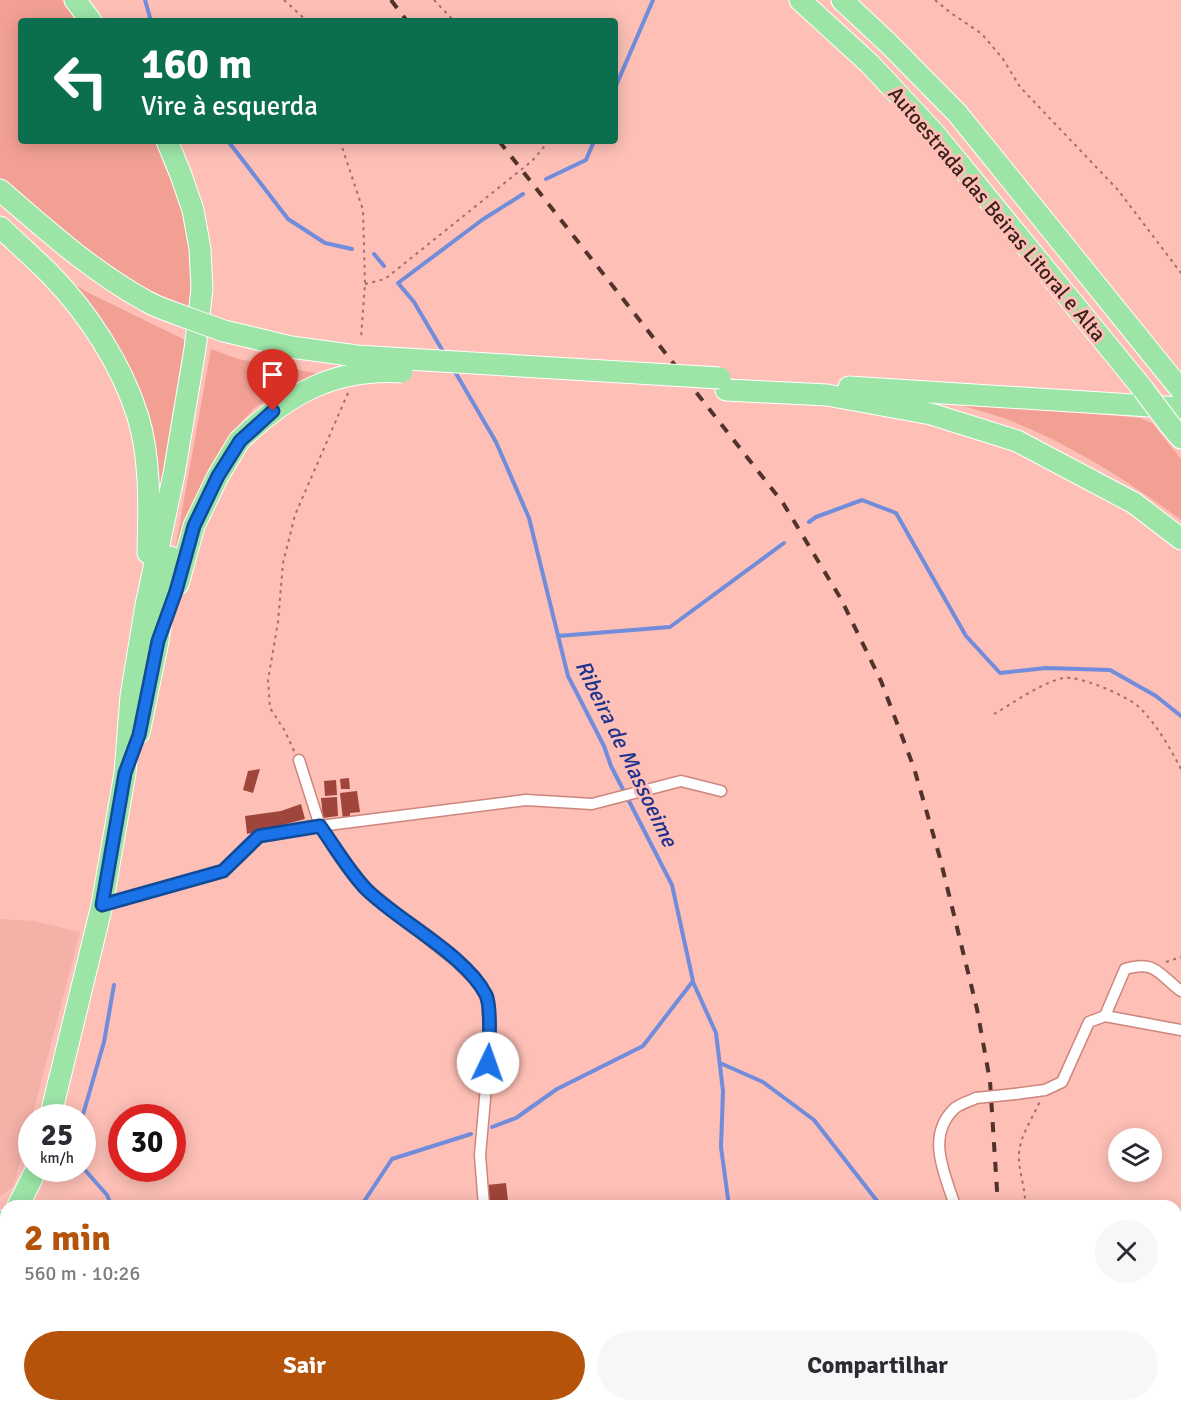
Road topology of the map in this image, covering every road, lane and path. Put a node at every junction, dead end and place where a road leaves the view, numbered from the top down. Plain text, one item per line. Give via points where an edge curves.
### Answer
1 (75, 0) edge
2 (93, 0) edge
3 (284, 0) edge
4 (434, 0) edge
5 (800, 0) edge
6 (842, 0) edge
7 (935, 0) edge
8 (89, 18) edge
9 (105, 18) edge
10 (304, 18) edge
11 (451, 18) edge
12 (167, 144) edge
13 (179, 144) edge
14 (341, 144) edge
15 (546, 144) edge
16 (0, 190) edge
17 (0, 227) edge
18 (1181, 273) edge
19 (365, 284) junction
20 (361, 342) dead end
21 (723, 384) junction
22 (351, 385) dead end
23 (1181, 390) edge
24 (1177, 424) edge
25 (1181, 539) edge
26 (146, 605) junction
27 (158, 641) junction
28 (994, 714) dead end
29 (299, 760) joint
30 (1181, 769) edge
31 (125, 773) junction
32 (721, 791) dead end
33 (320, 826) junction
34 (102, 905) junction
35 (1181, 957) edge
36 (1152, 966) junction
37 (1181, 991) edge
38 (1105, 1016) junction
39 (1181, 1030) edge
40 (1045, 1090) junction
41 (53, 1104) edge
42 (31, 1182) edge
43 (37, 1182) edge
44 (21, 1200) edge
45 (38, 1200) edge
46 (484, 1200) edge
47 (953, 1200) edge
48 (1025, 1200) edge

1 - 8 highway
2 - 9 highway
3 - 10 path
4 - 11 path
5 - 24 highway, Autoestrada das Beiras Litoral e Alta, bridge via 870,64 935,134 1143,389
6 - 23 highway, Autoestrada das Beiras Litoral e Alta via 957,113
7 - 18 path via 982,34 1020,87 1111,182
12 - 26 highway via 193,210 202,289 174,474
13 - 27 highway via 200,191 212,249 212,305
14 - 19 path via 363,210
15 - 19 path via 532,161 385,279
16 - 21 highway, bridge via 106,276 148,302 224,331 291,347 357,356
17 - 26 highway via 51,275 87,318 117,366 138,417 146,459 149,516
19 - 20 path
21 - 24 highway
21 - 25 highway via 827,395 930,414 1017,441 1134,503
21 - 27 highway, bridge via 365,372 313,387 262,419 240,441 218,476 194,526
22 - 29 path via 295,515 283,563 268,680 270,708
26 - 31 highway via 130,696
27 - 31 highway via 139,735
28 - 30 path via 1066,677 1092,681 1138,706 1170,747
29 - 33 street
31 - 34 highway
32 - 33 street via 681,781 592,804 526,800
33 - 34 street via 259,836 223,871
33 - 46 street via 367,890 458,962 487,997 490,1042 480,1155
34 - 41 highway
35 - 36 path
36 - 37 street
36 - 38 street via 1125,969
38 - 39 street
38 - 40 street via 1089,1022 1062,1082
40 - 47 street, bridge via 976,1098 956,1107 942,1126 938,1146
40 - 48 path via 1024,1133 1019,1154
42 - 44 highway
43 - 45 highway

